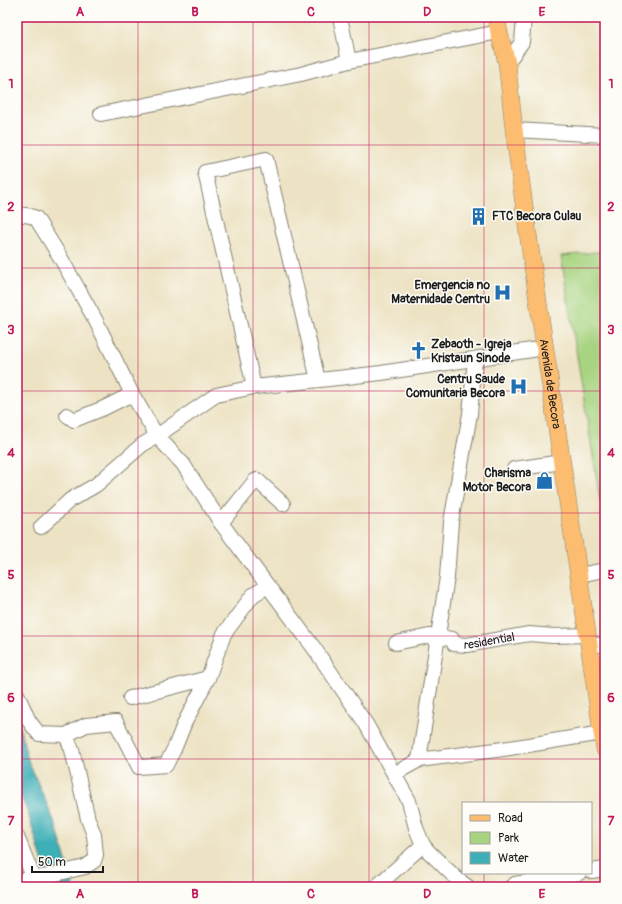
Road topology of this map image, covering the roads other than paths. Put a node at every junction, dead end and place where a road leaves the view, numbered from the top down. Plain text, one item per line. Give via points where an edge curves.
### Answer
1 (340, 17) edge
2 (524, 17) edge
3 (498, 24) edge
4 (349, 61) junction
5 (507, 63) junction
6 (101, 114) dead end
7 (514, 130) junction
8 (605, 136) edge
9 (17, 215) edge
10 (545, 348) junction
11 (475, 359) junction
12 (318, 380) junction
13 (254, 387) junction
14 (132, 394) junction
15 (67, 415) dead end
16 (157, 436) junction
17 (562, 462) junction
18 (514, 469) dead end
19 (283, 504) dead end
20 (221, 524) junction
21 (41, 527) dead end
22 (605, 570) edge
23 (579, 575) junction
24 (268, 586) junction
25 (437, 637) junction
26 (594, 642) edge
27 (396, 643) dead end
28 (208, 678) junction
29 (17, 694) edge
30 (130, 698) dead end
31 (602, 724) edge
32 (66, 735) junction
33 (605, 750) edge
34 (419, 760) junction
35 (394, 774) junction
36 (17, 838) edge
37 (423, 845) junction
38 (605, 869) edge
39 (592, 871) edge
40 (573, 874) edge
41 (17, 881) edge
42 (37, 881) edge
43 (376, 887) edge
44 (468, 887) edge
45 (511, 887) edge

1 - 4 street
2 - 5 street via 522,42
3 - 4 street
3 - 5 main road, Avenida de Becora
4 - 6 street via 301,74
5 - 7 main road, Avenida de Becora
7 - 8 street
7 - 10 main road, Avenida de Becora
9 - 14 street via 31,215 36,218 92,315
10 - 11 street
10 - 17 main road, Avenida de Becora
11 - 12 street
11 - 25 street via 470,414 451,522 447,577
12 - 13 street
12 - 13 street via 266,159 205,172
13 - 16 street via 216,396
14 - 15 street via 74,420
14 - 16 street
16 - 20 street via 183,464
16 - 21 street via 142,445 96,485 70,500
17 - 18 street
17 - 23 main road, Avenida de Becora
19 - 20 street via 257,480
20 - 24 street
22 - 23 street
23 - 26 main road, Avenida de Becora
24 - 28 street via 253,595 224,634
24 - 35 street via 366,724
25 - 26 street, residential via 452,638 454,644 467,645 529,634
25 - 27 street, residential via 429,636
25 - 34 street
26 - 31 main road, Avenida de Becora
28 - 30 street
28 - 32 street via 166,765 139,767 116,722 86,725
29 - 32 street via 29,721 39,734
31 - 33 main road, Avenida de Becora
31 - 34 street via 503,749
32 - 42 street via 94,834 96,855 94,862 85,867
34 - 35 street
35 - 37 street via 409,801
36 - 42 street
37 - 43 street
37 - 44 street
38 - 39 street
40 - 45 street via 515,884
41 - 42 street

